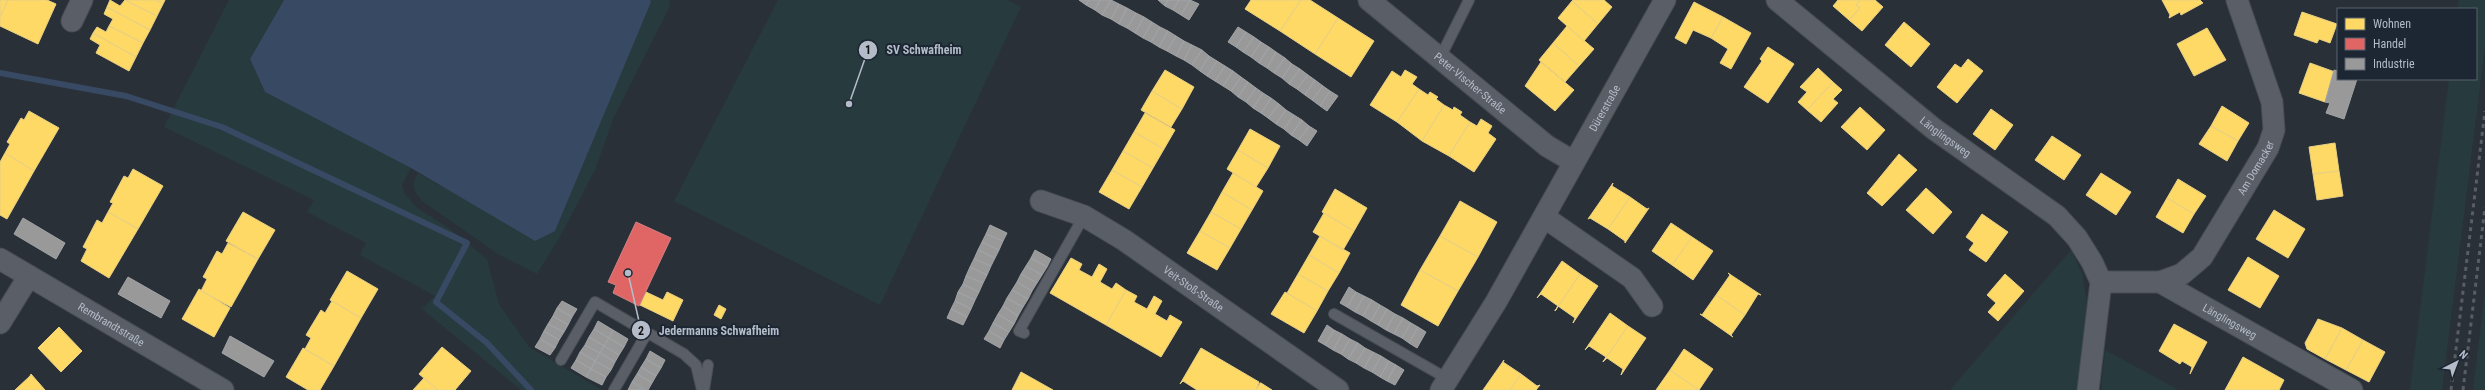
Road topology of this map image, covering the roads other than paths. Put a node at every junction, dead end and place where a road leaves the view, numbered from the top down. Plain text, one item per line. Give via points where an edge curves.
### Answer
1 (82, 0) edge
2 (1369, 0) edge
3 (1469, 0) edge
4 (1665, 0) edge
5 (1777, 0) edge
6 (2237, 0) edge
7 (72, 21) dead end
8 (1440, 58) junction
9 (1574, 162) junction
10 (1041, 201) dead end
11 (1084, 216) junction
12 (1544, 217) junction
13 (0, 259) edge
14 (29, 276) junction
15 (2101, 282) junction
16 (2160, 282) junction
17 (1652, 306) dead end
18 (1334, 314) dead end
19 (0, 322) edge
20 (647, 333) junction
21 (1024, 333) dead end
22 (561, 360) dead end
23 (708, 365) dead end
24 (1444, 385) edge
25 (223, 390) edge
26 (614, 390) edge
27 (703, 390) edge
28 (1338, 390) edge
29 (2088, 390) edge
30 (2352, 390) edge

1 - 7 street
2 - 8 street, Peter-Vischer-Straße
3 - 8 lane
4 - 9 street, Dürerstraße
5 - 15 street, Länglingsweg via 1934,129 2057,216 2077,238
6 - 16 street, Am Domacker via 2272,102 2274,130 2268,148 2202,257 2182,274
8 - 9 street, Peter-Vischer-Straße via 1547,146
9 - 12 street, Dürerstraße
10 - 11 street, Veit-Stoß-Straße
11 - 21 lane via 1019,330
11 - 28 street, Veit-Stoß-Straße via 1124,240
12 - 17 street via 1632,278
12 - 24 street, Dürerstraße via 1496,302
13 - 14 street, Rembrandtstraße
14 - 19 street
14 - 25 street, Rembrandtstraße
15 - 16 street, Länglingsweg
15 - 29 street
16 - 30 street, Länglingsweg
18 - 24 lane
20 - 22 lane via 595,302
20 - 26 lane
20 - 27 lane via 684,354 696,366
23 - 27 lane

